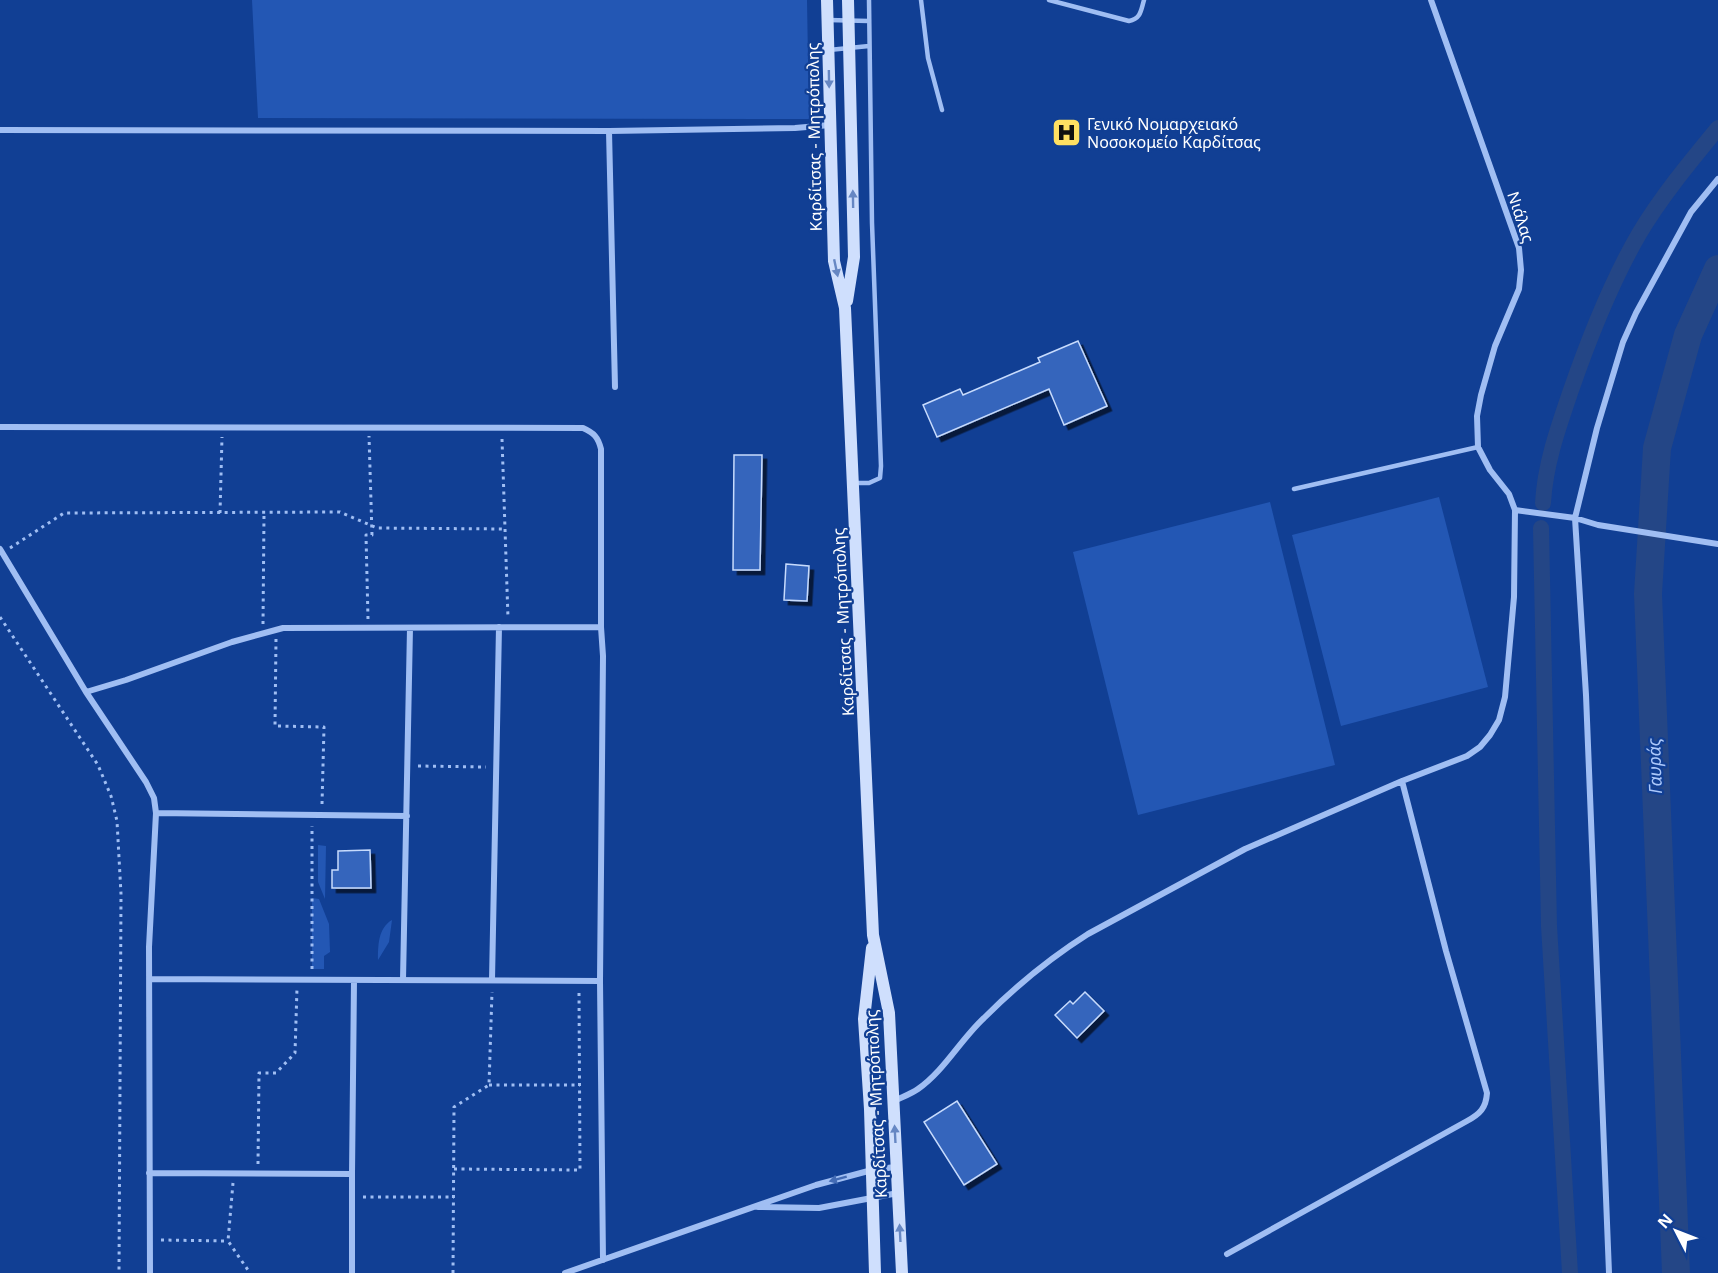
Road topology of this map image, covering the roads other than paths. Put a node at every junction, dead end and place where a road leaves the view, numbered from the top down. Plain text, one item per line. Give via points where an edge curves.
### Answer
1 (827, 0) edge
2 (848, 0) edge
3 (869, 0) edge
4 (921, 0) edge
5 (1049, 0) edge
6 (1143, 0) edge
7 (1431, 0) edge
8 (828, 20) junction
9 (848, 21) junction
10 (869, 21) junction
11 (869, 46) junction
12 (849, 48) junction
13 (828, 50) junction
14 (942, 110) dead end
15 (830, 125) junction
16 (0, 130) edge
17 (609, 131) junction
18 (1718, 179) edge
19 (845, 308) junction
20 (615, 387) dead end
21 (0, 427) edge
22 (1478, 447) junction
23 (854, 483) junction
24 (1294, 489) dead end
25 (1515, 510) junction
26 (1575, 518) junction
27 (1718, 544) edge
28 (1, 551) edge
29 (499, 627) junction
30 (602, 627) junction
31 (410, 628) junction
32 (86, 692) junction
33 (1402, 781) junction
34 (156, 813) junction
35 (407, 816) junction
36 (873, 935) junction
37 (150, 979) junction
38 (404, 980) junction
39 (492, 980) junction
40 (354, 981) junction
41 (600, 981) junction
42 (893, 1102) junction
43 (896, 1167) junction
44 (872, 1170) junction
45 (149, 1173) junction
46 (352, 1174) junction
47 (898, 1193) junction
48 (872, 1198) junction
49 (754, 1207) junction
50 (1227, 1254) dead end
51 (603, 1260) junction
52 (150, 1273) edge
53 (352, 1273) edge
54 (565, 1273) edge
55 (875, 1273) edge
56 (902, 1273) edge
57 (1609, 1273) edge

1 - 8 main road, Καρδίτσας - Μητρόπολης
2 - 9 main road, Καρδίτσας - Μητρόπολης
3 - 10 lane
4 - 14 lane via 928,58
5 - 6 lane via 1129,21 1140,15
7 - 22 street, Νιάλας via 1519,248 1519,289 1495,346 1481,395
8 - 9 lane
8 - 13 main road, Καρδίτσας - Μητρόπολης
9 - 10 lane
9 - 12 main road, Καρδίτσας - Μητρόπολης
10 - 11 lane
11 - 12 lane
11 - 23 lane via 881,466 876,482
12 - 13 lane
19 -> 12 main road, Καρδίτσας - Μητρόπολης via 854,257
13 -> 15 main road, Καρδίτσας - Μητρόπολης
15 - 17 street
15 -> 19 main road, Καρδίτσας - Μητρόπολης via 834,261
16 - 17 street
17 - 20 street
18 - 26 street via 1691,212 1623,342
19 - 23 main road, Καρδίτσας - Μητρόπολης
21 - 30 street via 583,428 593,432 602,449
22 - 24 lane
22 - 25 street
23 - 36 main road, Καρδίτσας - Μητρόπολης
25 - 26 street
25 - 33 street via 1514,597 1505,697 1498,720 1491,735 1467,756
26 - 27 street
26 - 57 street
28 - 32 street
29 - 30 street
29 - 31 street
29 - 39 street
30 - 41 street
31 - 32 street via 276,629
31 - 35 street
32 - 34 street via 146,782
33 - 42 street via 1219,861 1074,943 983,1018 931,1078
33 - 50 street via 1487,1104 1478,1115
34 - 35 street
34 - 37 street
35 - 38 street
36 - 42 main road, Καρδίτσας - Μητρόπολης via 889,1012
36 - 44 main road, Καρδίτσας - Μητρόπολης via 864,1019
37 - 40 street
37 - 45 street
38 - 39 street
38 - 40 street
39 - 41 street
40 - 46 street
41 - 51 street
43 -> 42 main road, Καρδίτσας - Μητρόπολης
43 - 44 street
43 - 47 main road, Καρδίτσας - Μητρόπολης
44 - 48 main road, Καρδίτσας - Μητρόπολης
44 -> 49 street
45 - 46 street
45 - 52 street
46 - 53 street
47 - 48 street
56 -> 47 main road, Καρδίτσας - Μητρόπολης
48 - 49 street via 819,1208
48 - 55 main road, Καρδίτσας - Μητρόπολης
49 - 51 street
51 - 54 street

